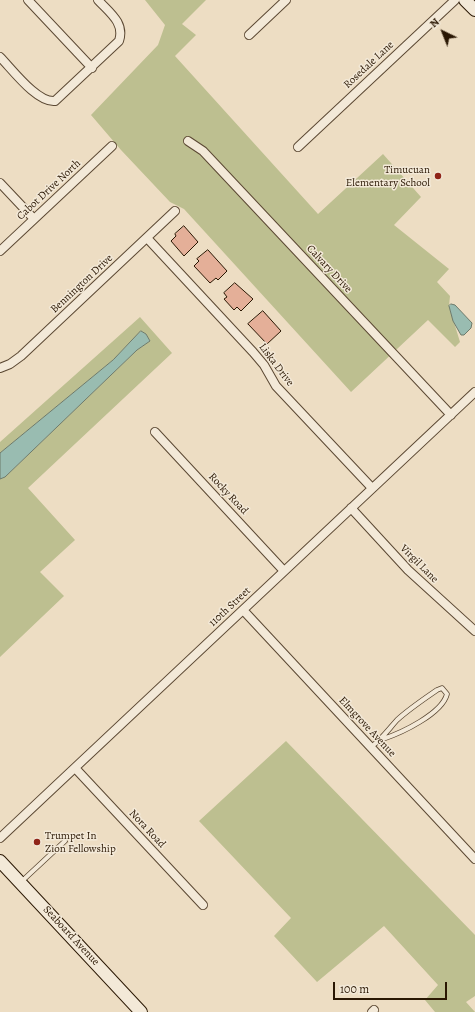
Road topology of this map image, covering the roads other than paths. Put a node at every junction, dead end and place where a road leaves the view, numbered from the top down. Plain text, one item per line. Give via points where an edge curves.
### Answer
1 (28, 0) edge
2 (98, 0) edge
3 (286, 0) edge
4 (455, 0) edge
5 (465, 0) edge
6 (475, 10) edge
7 (249, 35) dead end
8 (0, 57) edge
9 (92, 68) junction
10 (188, 141) dead end
11 (112, 146) dead end
12 (298, 147) dead end
13 (0, 183) edge
14 (175, 211) dead end
15 (34, 219) junction
16 (147, 238) junction
17 (0, 251) edge
18 (0, 368) edge
19 (475, 392) edge
20 (451, 415) junction
21 (155, 432) dead end
22 (372, 488) junction
23 (351, 508) junction
24 (284, 571) junction
25 (243, 610) junction
26 (475, 631) edge
27 (383, 739) junction
28 (371, 747) junction
29 (75, 768) junction
30 (0, 838) edge
31 (65, 842) dead end
32 (475, 859) edge
33 (0, 861) edge
34 (20, 883) junction
35 (203, 905) dead end
36 (141, 1012) edge

1 - 9 street
2 - 9 street via 117,20 122,33 119,41
3 - 7 street
4 - 12 street, Rosedale Lane
5 - 6 street
8 - 9 street via 39,97 49,102 61,98
10 - 20 street, Calvary Drive via 203,150
11 - 15 street, Cabot Drive North
13 - 15 street
14 - 16 street, Bennington Drive
15 - 17 street, Cabot Drive North
16 - 18 street, Bennington Drive via 21,356
16 - 22 street, Liska Drive via 253,352 276,386
19 - 20 street, 110th Street
20 - 22 street, 110th Street
21 - 24 street, Rocky Road
22 - 23 street, 110th Street
23 - 24 street, 110th Street
23 - 26 street, Virgil Lane via 408,570
24 - 25 street, 110th Street
25 - 28 street, Elmgrove Avenue
25 - 29 street, 110th Street
27 - 27 lane via 397,721 412,708 437,690 445,690 446,700 426,717 398,734
27 - 28 lane
28 - 32 street, Elmgrove Avenue
29 - 30 street, 110th Street
29 - 35 street, Nora Road
31 - 34 lane
33 - 34 street, Seaboard Avenue
34 - 36 street, Seaboard Avenue

